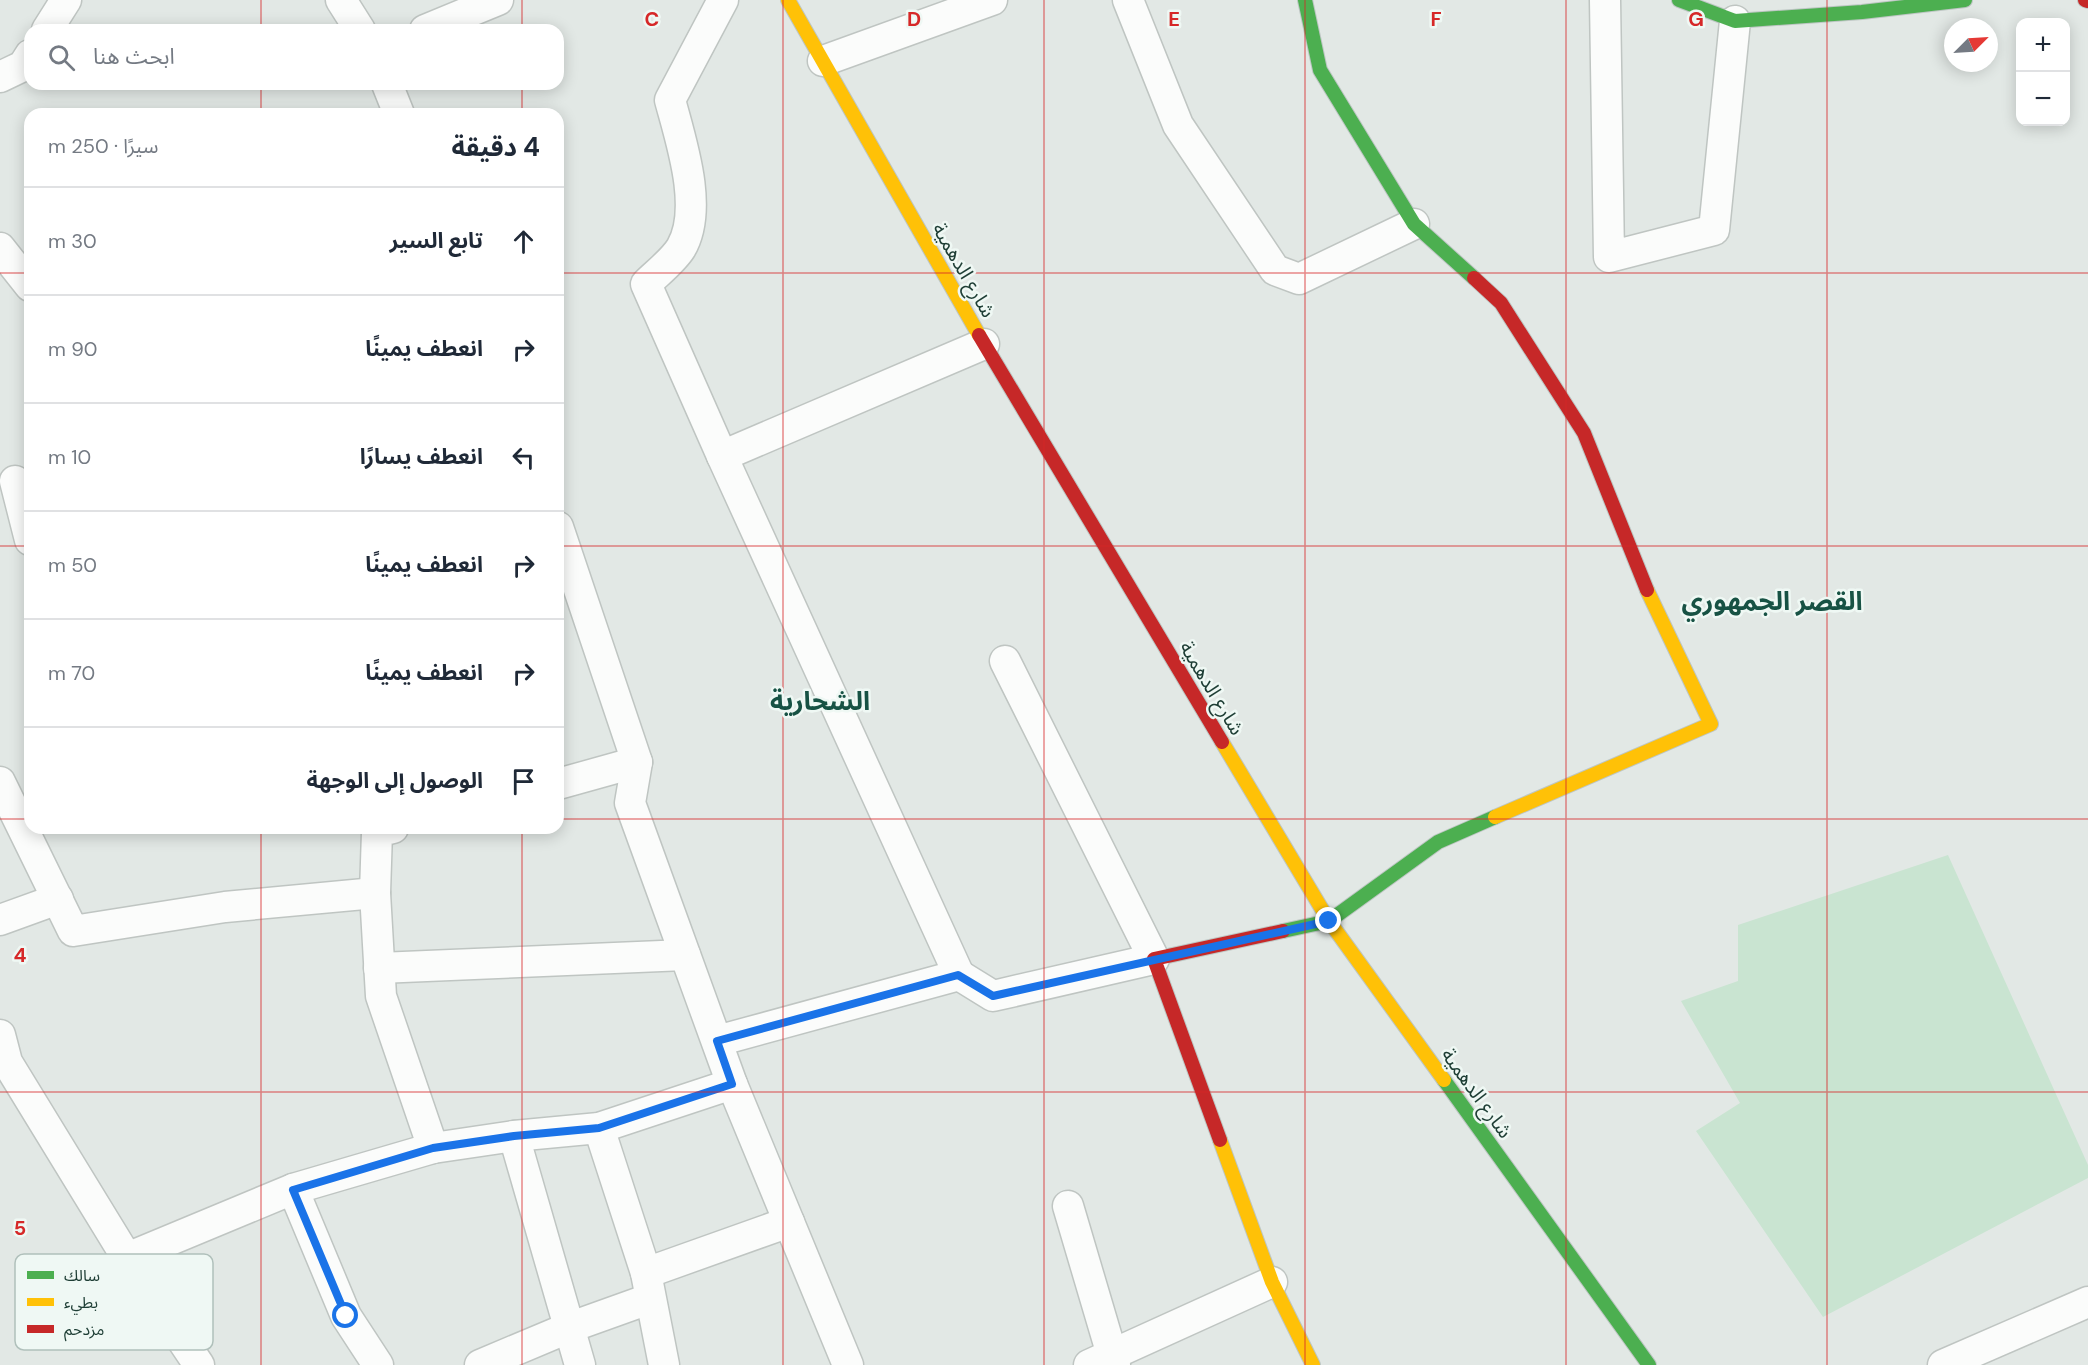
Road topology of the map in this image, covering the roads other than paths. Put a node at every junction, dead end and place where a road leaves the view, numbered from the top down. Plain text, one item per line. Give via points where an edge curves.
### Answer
1 (66, 0) edge
2 (341, 0) edge
3 (498, 0) edge
4 (723, 0) edge
5 (788, 0) edge
6 (992, 0) edge
7 (1128, 0) edge
8 (1305, 0) edge
9 (1605, 0) edge
10 (1679, 0) edge
11 (1965, 0) edge
12 (1735, 21) junction
13 (51, 24) edge
14 (356, 24) edge
15 (440, 24) edge
16 (823, 61) junction
17 (24, 64) edge
18 (0, 77) edge
19 (389, 90) edge
20 (397, 108) edge
21 (1414, 224) junction
22 (0, 248) edge
23 (24, 278) edge
24 (984, 345) junction
25 (722, 456) junction
26 (15, 480) edge
27 (24, 516) edge
28 (564, 545) edge
29 (1005, 661) dead end
30 (637, 762) junction
31 (0, 782) edge
32 (564, 782) edge
33 (24, 830) edge
34 (26, 834) edge
35 (381, 834) edge
36 (375, 893) junction
37 (58, 899) junction
38 (0, 920) edge
39 (1329, 921) junction
40 (685, 955) junction
41 (1154, 958) junction
42 (379, 968) junction
43 (958, 975) junction
44 (0, 1035) edge
45 (717, 1041) junction
46 (732, 1084) junction
47 (599, 1128) junction
48 (514, 1136) junction
49 (433, 1148) junction
50 (293, 1190) junction
51 (1068, 1206) dead end
52 (789, 1222) junction
53 (125, 1254) edge
54 (137, 1254) edge
55 (1272, 1282) junction
56 (648, 1286) junction
57 (2088, 1302) edge
58 (568, 1328) junction
59 (190, 1350) edge
60 (1105, 1362) edge
61 (200, 1365) edge
62 (378, 1365) edge
63 (480, 1365) edge
64 (580, 1365) edge
65 (664, 1365) edge
66 (848, 1365) edge
67 (1313, 1365) edge
68 (1649, 1365) edge
69 (1943, 1365) edge

1 - 13 street
2 - 14 street
3 - 15 street
4 - 25 street via 670,100 684,152 693,216 681,248 646,284
5 - 16 street, شارع الدهمية
6 - 16 street
7 - 21 street via 1178,125 1275,270 1299,279
8 - 21 street via 1320,70
9 - 12 street via 1609,257 1714,230
10 - 12 street
11 - 12 street
16 - 24 street, شارع الدهمية
17 - 18 street
19 - 20 street
21 - 39 street via 1502,303 1584,434 1654,607 1711,724 1438,842
22 - 23 street
24 - 25 street
24 - 39 street, شارع الدهمية
25 - 43 street
26 - 27 street
28 - 30 street
29 - 41 street
30 - 32 street
30 - 40 street via 630,803
31 - 33 street
34 - 37 street
35 - 36 street
36 - 37 street via 225,907 74,931
36 - 42 street
37 - 38 street
39 - 41 street
39 - 68 street, شارع الدهمية
40 - 42 street
40 - 45 street
41 - 43 street via 993,996
41 - 55 street
42 - 49 street via 381,996
43 - 45 street
44 - 53 street via 7,1062
45 - 46 street
46 - 47 street
46 - 52 street
47 - 48 street
47 - 56 street
48 - 49 street
48 - 58 street
49 - 50 street
50 - 54 street
50 - 62 street via 346,1316
51 - 60 street
52 - 56 street
52 - 66 street
55 - 60 street
55 - 67 street
56 - 58 street
56 - 65 street
57 - 69 street
58 - 63 street
58 - 64 street
59 - 61 street

